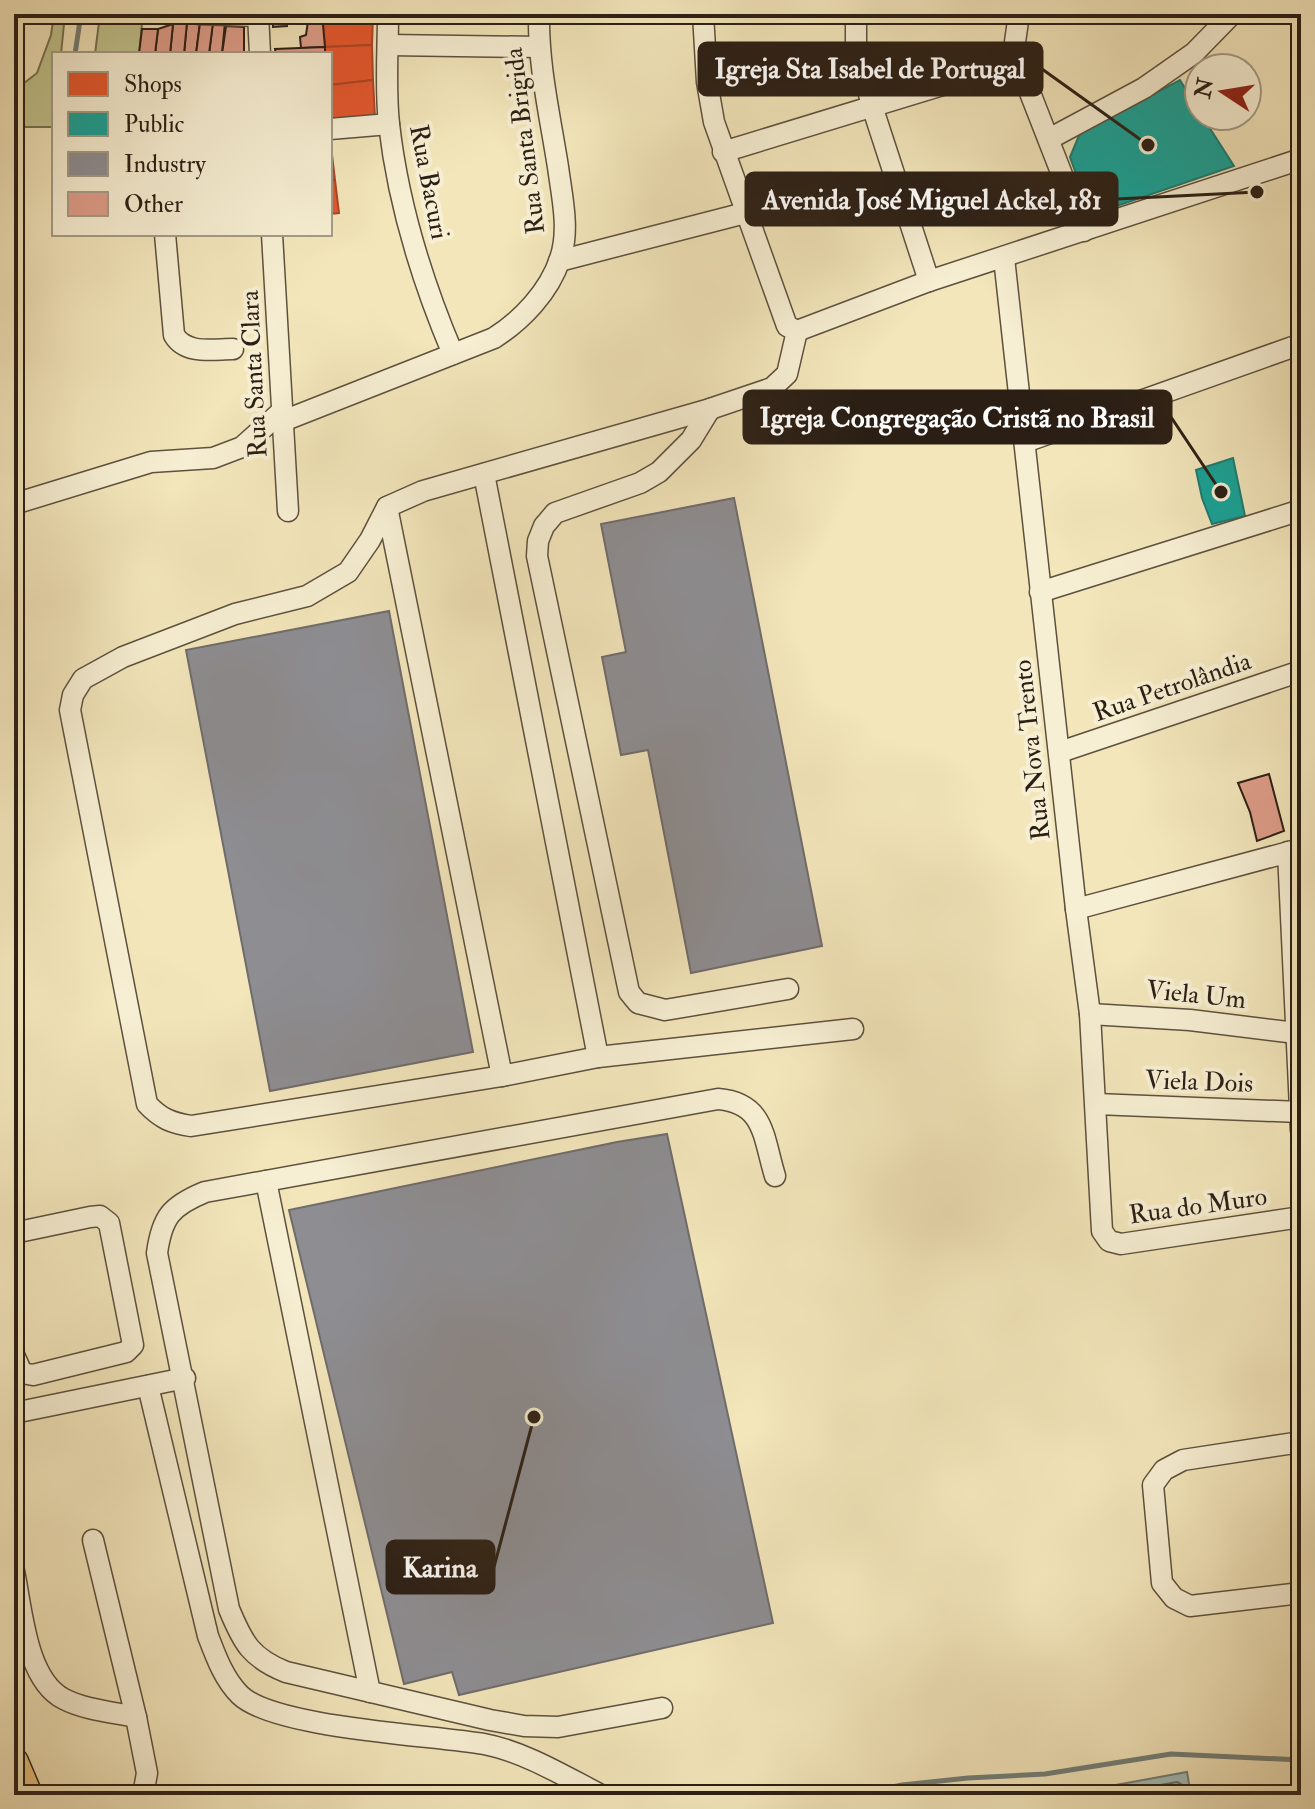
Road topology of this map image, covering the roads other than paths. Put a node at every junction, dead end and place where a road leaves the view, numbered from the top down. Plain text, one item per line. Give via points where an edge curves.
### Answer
1 (198, 14) edge
2 (388, 14) edge
3 (539, 14) edge
4 (703, 14) edge
5 (856, 14) edge
6 (1019, 14) edge
7 (1232, 14) edge
8 (258, 15) edge
9 (388, 45) junction
10 (538, 47) junction
11 (260, 52) edge
12 (1018, 62) junction
13 (872, 106) junction
14 (389, 124) junction
15 (332, 129) edge
16 (1049, 139) junction
17 (723, 152) junction
18 (1301, 159) edge
19 (745, 213) junction
20 (1084, 231) junction
21 (165, 236) edge
22 (272, 236) edge
23 (1004, 258) junction
24 (559, 261) junction
25 (929, 281) junction
26 (797, 331) junction
27 (1301, 344) edge
28 (233, 349) dead end
29 (453, 354) junction
30 (710, 409) junction
31 (283, 416) junction
32 (1025, 442) junction
33 (484, 474) junction
34 (14, 504) edge
35 (387, 507) junction
36 (1301, 510) edge
37 (288, 511) dead end
38 (1040, 592) junction
39 (1301, 671) edge
40 (1060, 752) junction
41 (1294, 850) edge
42 (1076, 909) junction
43 (788, 989) dead end
44 (1090, 1014) junction
45 (853, 1029) dead end
46 (1296, 1033) junction
47 (598, 1057) junction
48 (502, 1076) junction
49 (1096, 1104) junction
50 (1300, 1112) edge
51 (1301, 1130) edge
52 (775, 1176) dead end
53 (266, 1181) junction
54 (1301, 1217) edge
55 (14, 1233) edge
56 (1104, 1236) joint
57 (14, 1355) edge
58 (56, 1370) junction
59 (185, 1378) junction
60 (148, 1386) junction
61 (63, 1403) junction
62 (14, 1413) edge
63 (1301, 1442) edge
64 (93, 1540) dead end
65 (14, 1571) edge
66 (1301, 1593) edge
67 (370, 1692) junction
68 (662, 1708) dead end
69 (136, 1717) junction
70 (14, 1762) edge
71 (28, 1795) edge
72 (143, 1795) edge
73 (601, 1795) edge

1 - 8 street
2 - 9 street, Rua Bacuri
3 - 10 street, Rua Santa Brigida
4 - 17 street via 707,82
5 - 13 street via 856,43
6 - 12 street
7 - 16 street via 1194,53 1144,88
8 - 11 street
9 - 10 street
9 - 14 street, Rua Bacuri
10 - 24 street, Rua Santa Brigida via 564,206
12 - 13 street
12 - 16 street
13 - 17 street
13 - 25 street
14 - 15 street
14 - 29 street, Rua Bacuri via 410,232
16 - 20 street
17 - 19 street
18 - 20 street
19 - 24 street
19 - 26 street via 787,326
20 - 23 street
21 - 28 street via 174,335 190,349
22 - 31 street, Rua Santa Clara
23 - 25 street
23 - 32 street, Rua Nova Trento
24 - 29 street via 513,326
25 - 26 street
26 - 30 street via 781,381
27 - 32 street
29 - 31 street
30 - 33 street
30 - 43 street via 691,440 659,472 555,513 544,526 537,556 629,992 638,1003 665,1010
31 - 34 street via 242,447 213,458 151,462
31 - 37 street, Rua Santa Clara
32 - 38 street, Rua Nova Trento
33 - 35 street
33 - 47 street
35 - 48 street
35 - 48 street via 348,572 307,596 235,614 123,657 83,679 73,695 70,710 147,1104 173,1124 191,1126
36 - 38 street
38 - 40 street, Rua Nova Trento
39 - 40 street, Rua Petrolândia
40 - 42 street, Rua Nova Trento
41 - 42 street
41 - 46 street
42 - 44 street, Rua Nova Trento
44 - 46 street, Viela Um
44 - 49 street, Rua Nova Trento
45 - 47 street
46 - 50 street
47 - 48 street
49 - 50 street, Viela Dois
49 - 56 street, Rua Nova Trento
50 - 51 street
52 - 53 street via 757,1116 746,1105 718,1099
53 - 59 street via 183,1201 160,1233 157,1253
53 - 67 street
54 - 56 street, Rua do Muro via 1121,1244
55 - 58 street via 90,1217 109,1223 133,1345 126,1352
57 - 58 street via 22,1373
58 - 61 street
59 - 60 street
59 - 67 street via 229,1609 241,1638 253,1653 286,1672
60 - 61 street
60 - 73 street via 208,1636 219,1665 241,1696 275,1713 487,1745 528,1758
61 - 62 street
63 - 66 street via 1183,1460 1164,1470 1153,1485 1162,1583 1174,1598 1190,1606
64 - 69 street
65 - 69 street via 41,1679 65,1700
67 - 68 street via 524,1726 558,1727
69 - 72 street via 147,1773
70 - 71 highway

